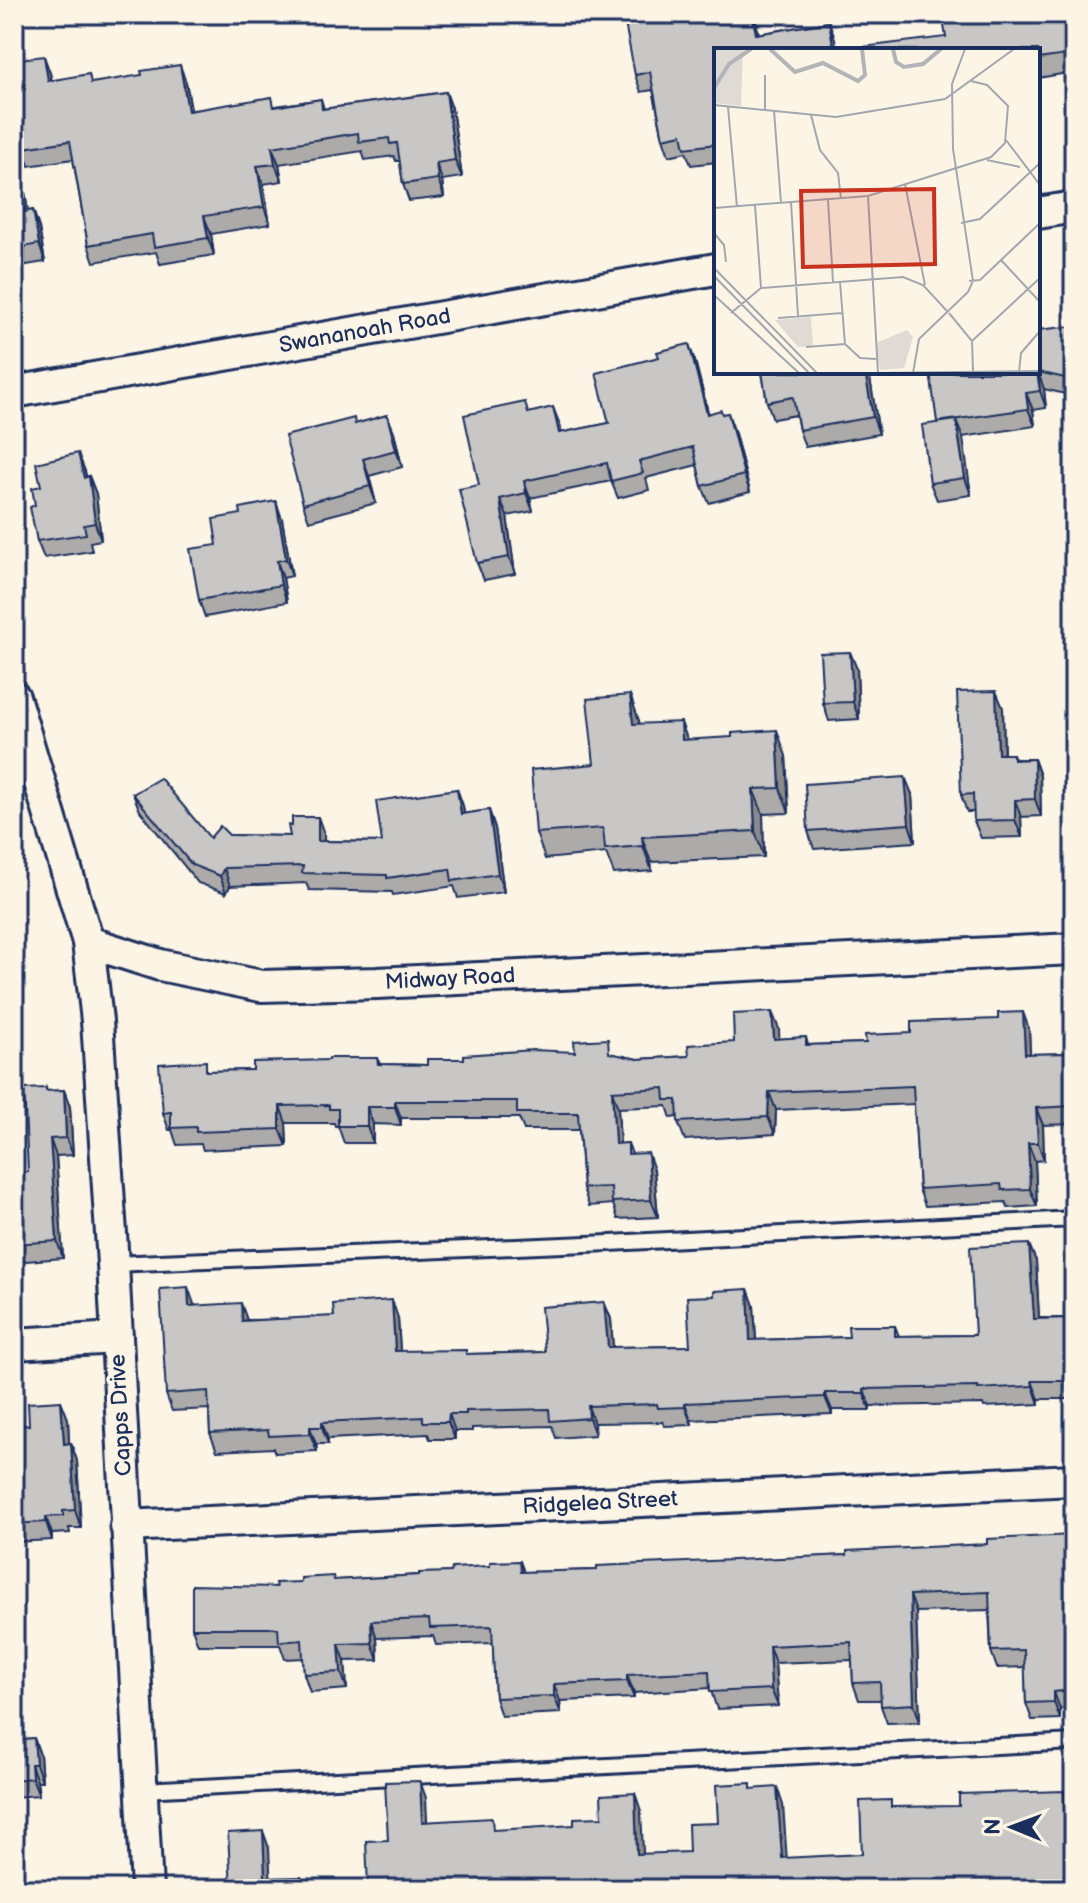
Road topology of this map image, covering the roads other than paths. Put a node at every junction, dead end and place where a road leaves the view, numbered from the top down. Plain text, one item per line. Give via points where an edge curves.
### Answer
1 (1074, 207) edge
2 (1040, 213) edge
3 (714, 269) edge
4 (14, 392) edge
5 (14, 697) edge
6 (88, 942) junction
7 (1074, 949) edge
8 (1074, 1219) edge
9 (113, 1264) junction
10 (117, 1338) junction
11 (14, 1344) edge
12 (1074, 1480) edge
13 (126, 1526) junction
14 (1074, 1742) edge
15 (142, 1790) junction
16 (147, 1889) edge

1 - 2 street
3 - 4 street, Swananoah Road
5 - 6 street
6 - 7 street, Midway Road via 160,965 261,986
6 - 9 street, Capps Drive
8 - 9 lane
9 - 10 street, Capps Drive
10 - 11 street
10 - 13 street, Capps Drive
12 - 13 street, Ridgelea Street
13 - 15 street, Capps Drive
14 - 15 lane
15 - 16 street, Capps Drive

